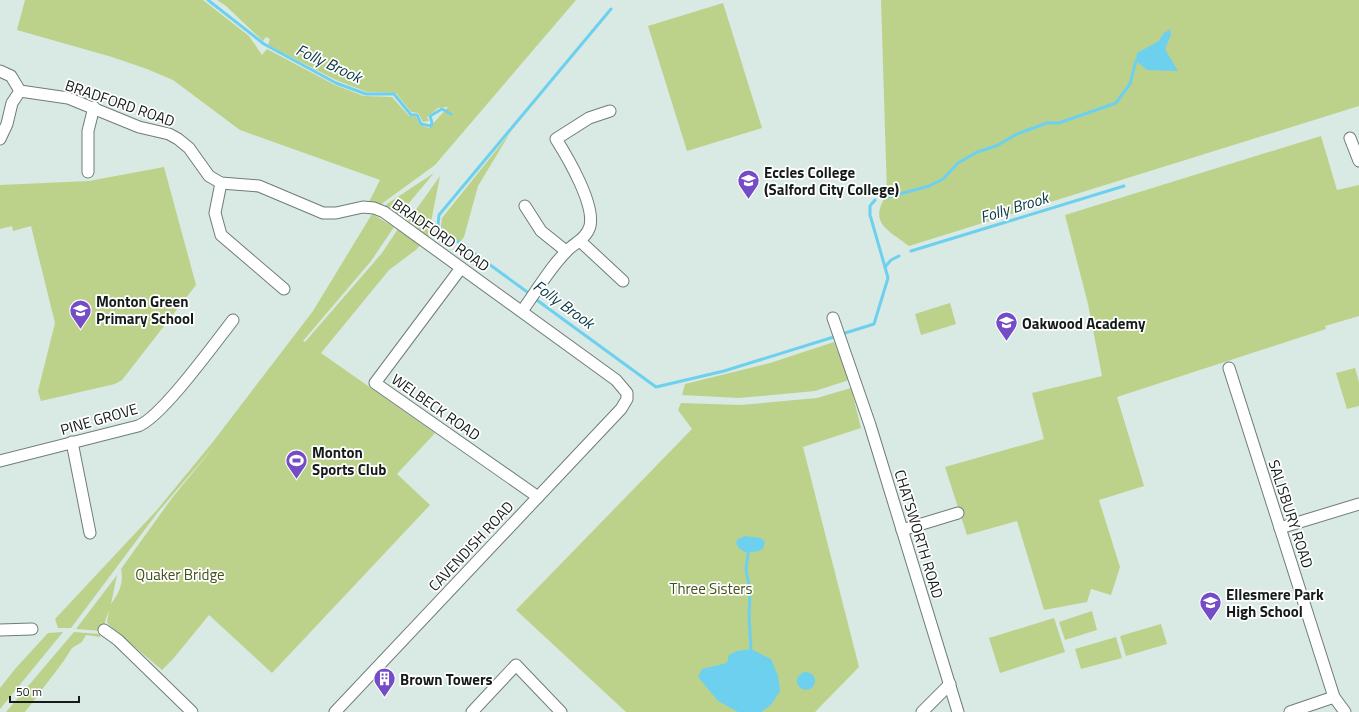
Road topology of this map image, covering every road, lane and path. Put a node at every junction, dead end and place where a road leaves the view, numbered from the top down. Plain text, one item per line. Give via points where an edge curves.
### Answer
1 (0, 71) edge
2 (20, 91) junction
3 (94, 107) junction
4 (610, 111) dead end
5 (1350, 138) dead end
6 (0, 139) edge
7 (1359, 161) edge
8 (88, 172) dead end
9 (221, 182) junction
10 (525, 206) dead end
11 (580, 241) junction
12 (566, 252) junction
13 (461, 268) junction
14 (623, 281) dead end
15 (284, 289) dead end
16 (522, 311) junction
17 (233, 320) dead end
18 (834, 322) dead end
19 (1229, 368) dead end
20 (627, 399) joint
21 (72, 442) junction
22 (0, 461) edge
23 (538, 497) junction
24 (1359, 504) edge
25 (958, 513) dead end
26 (1280, 528) junction
27 (902, 530) junction
28 (90, 533) dead end
29 (32, 629) dead end
30 (0, 630) edge
31 (104, 630) dead end
32 (950, 684) junction
33 (1334, 697) junction
34 (192, 712) edge
35 (335, 712) edge
36 (472, 712) edge
37 (561, 712) edge
38 (922, 712) edge
39 (958, 712) edge
40 (1290, 712) edge
41 (1345, 712) edge

1 - 2 street via 11,76
2 - 3 street, BRADFORD ROAD via 68,98
2 - 6 street via 12,103
3 - 8 street via 88,131
3 - 9 street, BRADFORD ROAD via 139,127 178,139 189,148 205,172
4 - 11 street via 594,111 583,121 554,135 577,175 589,211 590,228
5 - 7 street
9 - 13 street, BRADFORD ROAD via 259,186 323,213 363,207 380,210
9 - 15 street via 215,213 221,236
10 - 12 street via 541,231
11 - 12 street
11 - 14 street
12 - 16 street
13 - 16 street, BRADFORD ROAD
13 - 23 street, WELBECK ROAD via 375,383
16 - 20 street, BRADFORD ROAD via 616,380 624,388
17 - 21 street, PINE GROVE via 148,422
18 - 27 street, CHATSWORTH ROAD via 872,431
19 - 26 street, SALISBURY ROAD
20 - 23 street, CAVENDISH ROAD via 621,409
21 - 22 street, PINE GROVE
21 - 28 street
23 - 35 street, CAVENDISH ROAD
24 - 26 street
25 - 27 street
26 - 33 street, SALISBURY ROAD
27 - 32 street, CHATSWORTH ROAD
29 - 30 street
31 - 34 street via 118,640
32 - 38 street
32 - 39 street, CHATSWORTH ROAD
33 - 40 street
33 - 41 street, SALISBURY ROAD
36 - 37 street via 516,666

